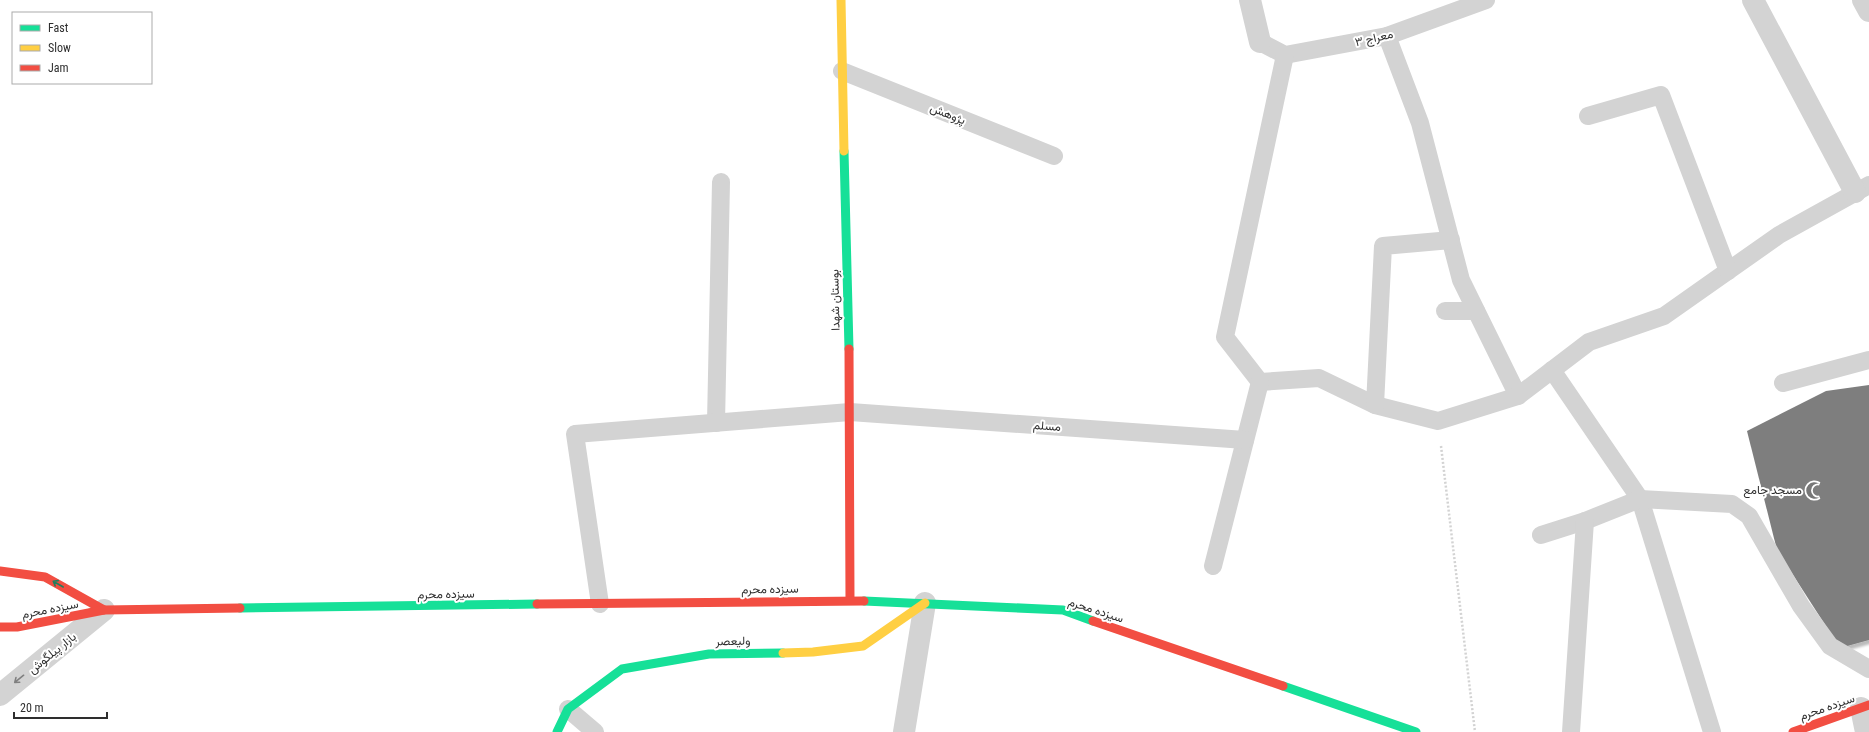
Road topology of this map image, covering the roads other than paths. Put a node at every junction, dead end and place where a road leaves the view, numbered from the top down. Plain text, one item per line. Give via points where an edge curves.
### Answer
1 (841, 0) edge
2 (1250, 0) edge
3 (1486, 0) edge
4 (1753, 0) edge
5 (1863, 0) edge
6 (1869, 11) edge
7 (1387, 36) junction
8 (1260, 42) joint
9 (1286, 55) junction
10 (842, 71) junction
11 (1588, 116) dead end
12 (1054, 156) dead end
13 (721, 182) dead end
14 (1862, 189) edge
15 (1451, 240) junction
16 (1728, 270) junction
17 (1445, 311) dead end
18 (1476, 311) junction
19 (1869, 360) edge
20 (1552, 370) junction
21 (1260, 382) junction
22 (1782, 383) dead end
23 (1518, 396) junction
24 (1375, 405) junction
25 (850, 412) junction
26 (716, 423) junction
27 (1245, 440) junction
28 (1640, 500) junction
29 (1585, 521) junction
30 (1541, 535) dead end
31 (1214, 566) dead end
32 (0, 571) edge
33 (850, 600) junction
34 (924, 603) junction
35 (600, 604) junction
36 (104, 610) junction
37 (0, 627) edge
38 (1869, 669) edge
39 (0, 695) edge
40 (1865, 706) edge
41 (568, 709) junction
42 (557, 732) edge
43 (596, 732) edge
44 (904, 732) edge
45 (1416, 732) edge
46 (1570, 732) edge
47 (1712, 732) edge
48 (1793, 732) edge
49 (1866, 732) edge

1 - 10 main road, بوستان شهدا
2 - 8 street
3 - 7 lane, معراج ۳
4 - 14 street
5 - 6 street
7 - 9 lane, معراج ۳
7 - 15 lane via 1420,123
8 - 9 lane
9 - 21 lane via 1225,337
10 - 12 lane, پژوهش
10 - 25 main road, بوستان شهدا
11 - 16 lane via 1661,95
13 - 26 lane
14 - 16 lane via 1779,235
15 - 18 lane via 1461,280
15 - 24 lane via 1383,246
16 - 20 lane via 1664,316 1589,342
17 - 18 lane
18 - 23 lane
19 - 22 lane
20 - 23 lane
20 - 28 lane
21 - 24 lane via 1319,378
21 - 27 lane
23 - 24 lane via 1438,421
25 - 26 lane, مسلم
25 - 27 lane, مسلم
25 - 33 main road, بوستان شهدا
26 - 35 lane, مسلم via 575,434
27 - 31 lane
28 - 29 lane
28 - 38 lane via 1732,504 1741,510 1749,516 1820,634 1830,646
28 - 47 lane
29 - 30 lane
29 - 46 lane
36 -> 32 main road, سیزده محرم via 45,577
33 - 34 main road, سیزده محرم
33 - 35 main road, سیزده محرم
34 - 41 main road, ولیعصر via 863,646 813,652 709,654 622,669
34 - 44 street
34 - 45 main road, سیزده محرم via 1063,610
35 - 36 main road, سیزده محرم
36 - 37 main road, سیزده محرم via 17,627
36 -> 39 street, بازار پیلگوش
40 - 48 main road, سیزده محرم
40 - 49 street
41 - 42 main road, ولیعصر
41 - 43 lane

